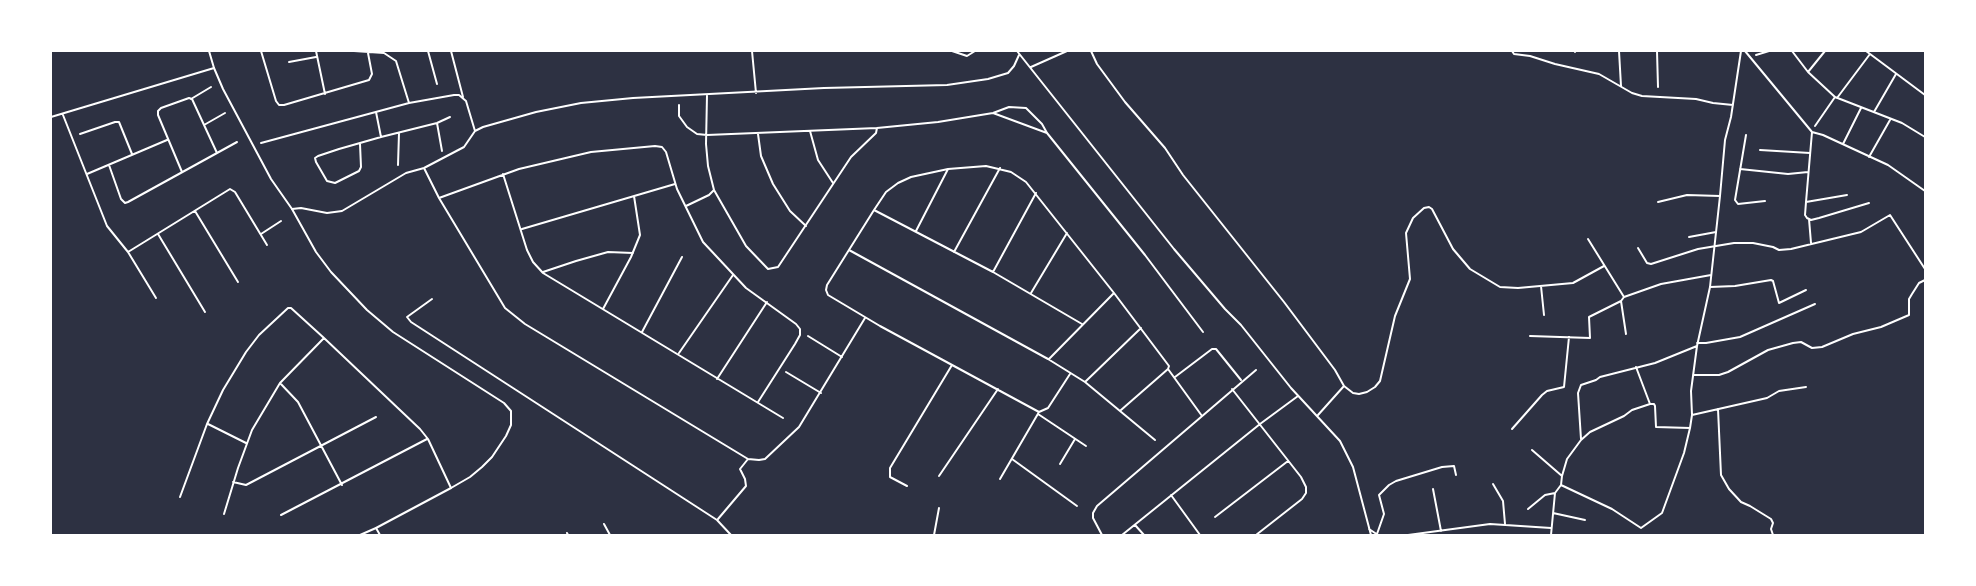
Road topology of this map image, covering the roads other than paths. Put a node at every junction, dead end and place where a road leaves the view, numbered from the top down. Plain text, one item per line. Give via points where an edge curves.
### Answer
1 (209, 51) edge
2 (262, 51) edge
3 (316, 51) edge
4 (354, 51) edge
5 (428, 51) edge
6 (451, 51) edge
7 (752, 51) edge
8 (952, 51) edge
9 (974, 51) edge
10 (1017, 51) edge
11 (1067, 51) edge
12 (1090, 51) edge
13 (1512, 51) edge
14 (1619, 51) edge
15 (1657, 51) edge
16 (1741, 51) edge
17 (1745, 51) edge
18 (1769, 51) edge
19 (1792, 51) edge
20 (1825, 51) edge
21 (1866, 51) edge
22 (368, 52) junction
23 (1870, 54) junction
24 (1019, 55) junction
25 (1756, 55) dead end
26 (317, 56) junction
27 (289, 62) dead end
28 (1031, 67) junction
29 (214, 68) junction
30 (1808, 72) junction
31 (1896, 74) junction
32 (437, 84) dead end
33 (1621, 86) junction
34 (211, 87) dead end
35 (1658, 87) dead end
36 (756, 93) junction
37 (325, 94) junction
38 (707, 95) junction
39 (1925, 95) edge
40 (1836, 97) junction
41 (463, 98) junction
42 (191, 99) junction
43 (409, 103) junction
44 (679, 105) dead end
45 (1734, 105) junction
46 (1861, 108) junction
47 (225, 112) dead end
48 (376, 112) junction
49 (1874, 112) junction
50 (993, 113) junction
51 (63, 115) junction
52 (51, 117) edge
53 (450, 117) dead end
54 (1890, 120) junction
55 (437, 123) junction
56 (204, 125) junction
57 (1815, 126) dead end
58 (877, 128) junction
59 (475, 131) junction
60 (810, 131) junction
61 (1812, 132) junction
62 (399, 133) junction
63 (1047, 133) junction
64 (80, 134) dead end
65 (758, 134) junction
66 (707, 135) junction
67 (1746, 135) dead end
68 (381, 137) junction
69 (1925, 137) edge
70 (167, 140) junction
71 (237, 142) dead end
72 (261, 143) dead end
73 (360, 144) junction
74 (1843, 144) junction
75 (1760, 150) dead end
76 (442, 151) dead end
77 (1810, 152) junction
78 (217, 153) junction
79 (133, 154) junction
80 (1870, 157) junction
81 (109, 165) junction
82 (398, 165) dead end
83 (424, 168) junction
84 (1000, 168) junction
85 (948, 169) junction
86 (1740, 169) junction
87 (1808, 172) junction
88 (183, 173) junction
89 (503, 174) junction
90 (86, 175) junction
91 (833, 183) junction
92 (675, 184) junction
93 (714, 190) junction
94 (1925, 192) edge
95 (1036, 193) junction
96 (1847, 195) dead end
97 (634, 196) junction
98 (1720, 196) junction
99 (439, 198) junction
100 (1765, 201) dead end
101 (1658, 202) dead end
102 (1806, 202) junction
103 (1869, 203) dead end
104 (686, 206) junction
105 (292, 208) junction
106 (874, 210) junction
107 (195, 211) junction
108 (1809, 219) junction
109 (280, 221) dead end
110 (806, 226) junction
111 (521, 230) junction
112 (916, 231) junction
113 (1716, 232) junction
114 (1067, 233) junction
115 (158, 234) junction
116 (261, 234) junction
117 (1689, 237) dead end
118 (1588, 239) dead end
119 (1811, 244) junction
120 (267, 245) dead end
121 (1715, 246) junction
122 (1638, 248) dead end
123 (848, 250) junction
124 (128, 252) junction
125 (954, 252) junction
126 (633, 254) junction
127 (682, 257) dead end
128 (1604, 266) junction
129 (1925, 270) edge
130 (993, 272) junction
131 (543, 273) junction
132 (733, 274) junction
133 (1711, 274) junction
134 (1925, 280) edge
135 (238, 282) dead end
136 (1541, 286) junction
137 (1710, 287) junction
138 (1806, 290) dead end
139 (1114, 293) junction
140 (1031, 294) junction
141 (1624, 297) junction
142 (156, 298) dead end
143 (432, 299) dead end
144 (1621, 301) junction
145 (767, 302) junction
146 (1815, 304) dead end
147 (603, 309) junction
148 (205, 312) dead end
149 (1544, 315) dead end
150 (865, 318) junction
151 (1082, 324) junction
152 (1141, 328) junction
153 (642, 332) junction
154 (1203, 332) dead end
155 (1626, 334) dead end
156 (808, 336) dead end
157 (1530, 336) dead end
158 (1569, 337) junction
159 (324, 338) junction
160 (1697, 344) junction
161 (678, 354) junction
162 (842, 357) junction
163 (1048, 359) junction
164 (952, 364) junction
165 (1636, 367) junction
166 (1168, 369) junction
167 (1256, 370) dead end
168 (786, 372) dead end
169 (1070, 374) junction
170 (1693, 375) junction
171 (1175, 377) junction
172 (717, 379) junction
173 (1242, 381) junction
174 (280, 382) junction
175 (1085, 382) junction
176 (1344, 386) junction
177 (1806, 387) dead end
178 (998, 389) junction
179 (1232, 389) junction
180 (821, 393) junction
181 (1298, 396) junction
182 (758, 402) junction
183 (1650, 404) junction
184 (1718, 409) junction
185 (1121, 410) junction
186 (1039, 413) junction
187 (1692, 415) junction
188 (1202, 416) junction
189 (1318, 416) junction
190 (376, 417) dead end
191 (783, 418) dead end
192 (208, 424) junction
193 (1260, 424) junction
194 (1690, 428) junction
195 (1512, 429) dead end
196 (428, 439) junction
197 (1075, 439) junction
198 (1155, 440) dead end
199 (1581, 440) junction
200 (246, 443) junction
201 (1161, 445) dead end
202 (322, 446) junction
203 (1086, 446) dead end
204 (1164, 447) junction
205 (1532, 450) dead end
206 (748, 459) junction
207 (1012, 459) junction
208 (1288, 461) junction
209 (1060, 464) dead end
210 (1456, 475) dead end
211 (939, 476) dead end
212 (1562, 476) junction
213 (1000, 479) dead end
214 (233, 482) junction
215 (1494, 484) dead end
216 (342, 485) junction
217 (1561, 485) junction
218 (907, 486) dead end
219 (451, 488) junction
220 (1433, 489) dead end
221 (1555, 492) junction
222 (1171, 495) junction
223 (180, 497) dead end
224 (1077, 506) dead end
225 (939, 508) dead end
226 (1528, 509) dead end
227 (1553, 513) junction
228 (224, 514) dead end
229 (281, 516) dead end
230 (1215, 517) dead end
231 (717, 520) junction
232 (1584, 520) dead end
233 (604, 524) dead end
234 (1505, 524) junction
235 (1136, 525) junction
236 (376, 528) junction
237 (1552, 528) junction
238 (1369, 529) junction
239 (1442, 531) junction
240 (1377, 534) edge
241 (360, 535) edge
242 (380, 535) edge
243 (610, 535) edge
244 (731, 535) edge
245 (934, 535) edge
246 (1102, 535) edge
247 (1122, 535) edge
248 (1144, 535) edge
249 (1200, 535) edge
250 (1256, 535) edge
251 (1371, 535) edge
252 (1408, 535) edge
253 (1551, 535) edge
254 (1773, 535) edge

1 - 29 street
2 - 37 street via 279,105
3 - 26 street
4 - 22 street
5 - 32 street
6 - 41 street
7 - 36 street
8 - 9 street via 968,56
10 - 24 street
11 - 28 street
12 - 176 street via 1125,102 1165,148 1183,176 1290,310
13 - 33 street via 1599,74
14 - 33 street
15 - 35 street
16 - 45 street
17 - 61 street
18 - 25 street
19 - 30 street
20 - 30 street
21 - 23 street
22 - 37 street via 372,74 368,80
22 - 43 street via 384,53 396,61
23 - 31 street
23 - 40 street
24 - 28 street
24 - 36 street via 1008,73 970,82
26 - 27 street
26 - 37 street
28 - 181 street via 1174,249 1225,309 1242,324
29 - 51 street
29 - 105 street via 271,179
30 - 40 street
31 - 39 street
31 - 49 street
33 - 45 street via 1642,96
34 - 42 street
36 - 38 street
38 - 59 street via 581,103 495,122
38 - 66 street
40 - 46 street
40 - 57 street
41 - 43 street via 454,95
41 - 59 street
42 - 56 street
42 - 70 street via 158,111
43 - 48 street
44 - 66 street via 679,116 687,127 697,134
45 - 98 street via 1724,140
46 - 49 street
46 - 74 street
47 - 56 street
48 - 68 street
48 - 72 street
49 - 54 street
50 - 58 street
50 - 63 street
50 - 63 street via 1009,107 1026,108
51 - 52 street
51 - 90 street
53 - 55 street
54 - 69 street
54 - 80 street
55 - 62 street
55 - 76 street
56 - 78 street
58 - 60 street
58 - 91 street
59 - 83 street via 464,147
60 - 65 street
60 - 91 street via 818,160
61 - 74 street
61 - 77 street
62 - 68 street
62 - 82 street
63 - 154 street
64 - 79 street via 119,122
65 - 66 street
65 - 110 street via 761,156 772,184 790,211
66 - 93 street via 708,166
67 - 86 street
68 - 73 street
70 - 79 street
70 - 88 street
71 - 78 street
73 - 73 street via 359,171 335,183 327,181 315,158
74 - 80 street
75 - 77 street
77 - 87 street
78 - 88 street
79 - 81 street
80 - 94 street via 1888,165
81 - 88 street via 125,203
81 - 90 street
83 - 99 street
83 - 105 street via 406,173 342,211 327,213
84 - 85 street
84 - 95 street via 1026,182
84 - 125 street
85 - 106 street via 898,183 886,192
85 - 112 street
86 - 87 street via 1788,174
86 - 100 street via 1736,202
87 - 102 street
89 - 92 street via 591,152 656,146 666,152
89 - 99 street
89 - 111 street
90 - 124 street via 107,226
91 - 110 street
92 - 97 street
92 - 104 street
93 - 104 street
93 - 110 street via 746,246 768,269 778,267
95 - 114 street
95 - 130 street
96 - 102 street
97 - 111 street
97 - 126 street via 640,235
98 - 101 street via 1686,195
98 - 113 street
99 - 206 street via 505,308 525,324
102 - 108 street
103 - 108 street
104 - 132 street via 703,242
105 - 219 street via 321,260 367,310 393,332 510,408 511,425 492,457 470,477
106 - 112 street
106 - 123 street
107 - 115 street
107 - 116 street via 232,190
107 - 135 street
108 - 119 street
109 - 116 street
111 - 131 street via 533,262
112 - 125 street
113 - 117 street
113 - 121 street
114 - 139 street
114 - 140 street
115 - 124 street
115 - 148 street
116 - 120 street
118 - 128 street
119 - 121 street via 1781,250 1748,242
119 - 129 street via 1861,232 1890,215
121 - 122 street via 1652,264 1647,263
121 - 133 street
123 - 150 street via 826,290 828,295
123 - 163 street
124 - 142 street
125 - 130 street
126 - 131 street via 608,252
126 - 147 street
127 - 153 street
128 - 136 street via 1573,283
128 - 141 street
130 - 140 street
131 - 147 street
132 - 145 street via 746,288
132 - 161 street
133 - 137 street
133 - 141 street via 1661,284
134 - 170 street via 1909,300 1909,315 1881,327 1822,347 1812,348 1801,342 1768,350 1723,374
136 - 149 street
136 - 176 street via 1500,288 1478,275 1453,249 1432,209 1424,208 1413,218 1406,233 1410,279 1395,316 1380,381 1359,394
137 - 138 street via 1771,280 1779,303
137 - 160 street
139 - 151 street
139 - 152 street
140 - 151 street
141 - 144 street
143 - 231 street via 407,317 411,322
144 - 155 street
144 - 158 street via 1589,317 1590,338
145 - 172 street
145 - 182 street via 796,324 800,335
146 - 160 street via 1740,338
147 - 153 street
150 - 162 street
150 - 164 street
151 - 163 street
152 - 166 street
152 - 175 street
153 - 161 street
156 - 162 street
157 - 158 street
158 - 195 street via 1564,387 1542,395
159 - 174 street
159 - 192 street via 291,308 285,309 246,352 223,390
159 - 196 street
160 - 165 street via 1655,363
160 - 170 street
161 - 172 street
162 - 180 street
163 - 169 street
164 - 178 street
164 - 218 street via 890,468 890,477
165 - 183 street
165 - 199 street via 1581,386 1578,393
166 - 171 street
166 - 185 street
167 - 173 street
168 - 180 street
169 - 175 street
169 - 186 street via 1048,408
170 - 187 street
171 - 173 street via 1216,349
171 - 188 street
172 - 182 street
173 - 179 street
174 - 200 street
174 - 202 street via 298,402
175 - 185 street
176 - 189 street
177 - 184 street via 1779,390 1767,398
178 - 186 street
178 - 211 street
179 - 188 street
179 - 193 street
180 - 206 street via 799,427 772,453 765,459
181 - 189 street
181 - 193 street
182 - 191 street
183 - 194 street via 1655,406 1656,426
183 - 199 street via 1590,432
184 - 187 street
184 - 254 street via 1721,475 1741,502 1771,519
185 - 198 street
186 - 197 street
186 - 207 street
187 - 194 street
188 - 204 street
189 - 238 street via 1349,456
190 - 202 street
192 - 200 street
192 - 223 street
193 - 208 street
193 - 222 street
194 - 217 street via 1662,512 1641,528 1612,509
196 - 216 street
196 - 219 street
197 - 203 street
197 - 209 street
199 - 212 street via 1567,459
200 - 214 street
201 - 204 street
202 - 214 street via 246,486
202 - 216 street
204 - 246 street via 1094,510 1093,518
205 - 212 street
206 - 231 street via 740,469 746,486
207 - 213 street
207 - 224 street
208 - 230 street
208 - 250 street via 1301,477 1306,493
210 - 240 street via 1452,466 1432,469 1389,485 1379,495 1384,514
212 - 217 street
214 - 228 street
215 - 234 street via 1502,497
216 - 229 street
217 - 221 street
219 - 236 street
220 - 239 street
221 - 226 street via 1545,495
221 - 227 street
222 - 235 street
222 - 249 street
225 - 245 street
227 - 232 street
227 - 237 street
231 - 244 street
233 - 243 street
234 - 237 street
234 - 239 street
235 - 247 street
235 - 248 street
236 - 241 street
236 - 242 street
237 - 253 street
238 - 240 street
238 - 251 street
239 - 252 street

